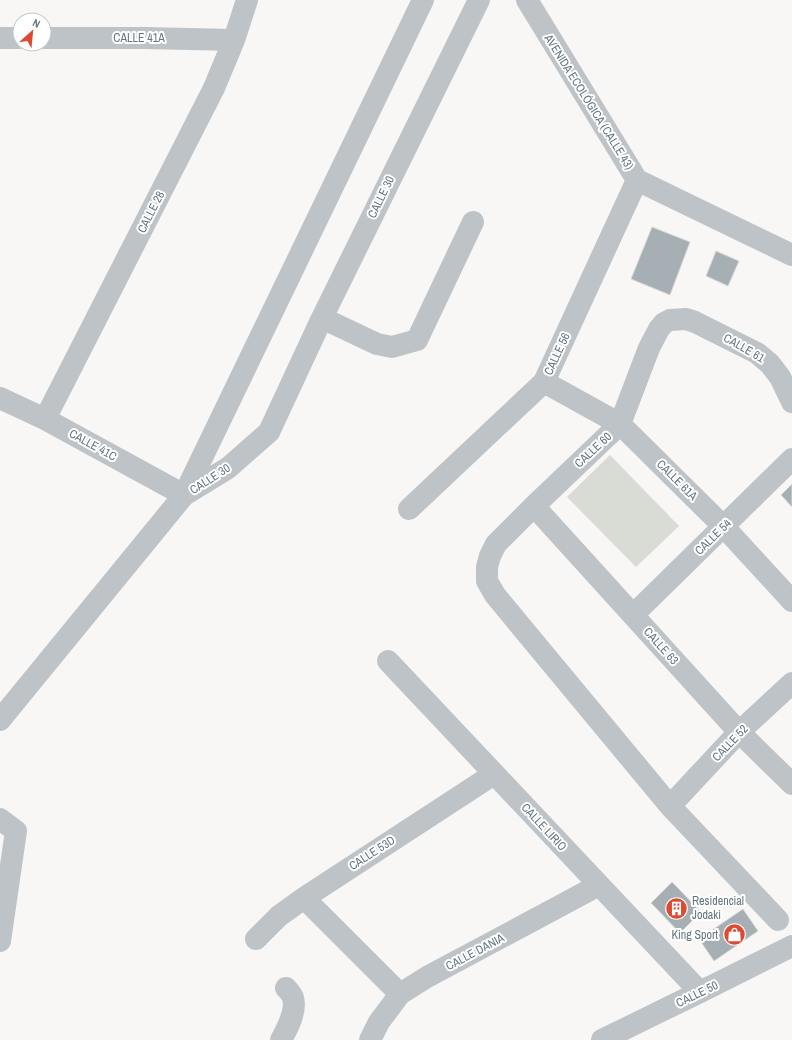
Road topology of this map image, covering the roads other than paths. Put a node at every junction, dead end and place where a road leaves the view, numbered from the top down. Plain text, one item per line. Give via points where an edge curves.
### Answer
1 (247, 0) edge
2 (423, 0) edge
3 (479, 0) edge
4 (527, 0) edge
5 (0, 38) edge
6 (12, 38) edge
7 (52, 38) edge
8 (234, 40) junction
9 (638, 180) junction
10 (473, 222) dead end
11 (792, 255) edge
12 (322, 318) junction
13 (677, 319) joint
14 (544, 382) junction
15 (0, 398) edge
16 (792, 402) edge
17 (45, 419) junction
18 (620, 424) junction
19 (792, 459) edge
20 (184, 495) junction
21 (534, 506) junction
22 (409, 509) dead end
23 (724, 526) junction
24 (792, 601) edge
25 (632, 615) junction
26 (388, 661) dead end
27 (792, 683) edge
28 (0, 720) edge
29 (739, 732) junction
30 (494, 774) junction
31 (792, 784) edge
32 (670, 806) junction
33 (0, 819) edge
34 (599, 885) junction
35 (304, 898) junction
36 (778, 920) dead end
37 (256, 939) dead end
38 (0, 941) edge
39 (792, 946) edge
40 (286, 988) dead end
41 (700, 992) junction
42 (400, 994) junction
43 (281, 1040) edge
44 (370, 1040) edge
45 (602, 1040) edge

1 - 8 street, CALLE 28
2 - 20 street, CALLE 30
3 - 12 street, CALLE 30
4 - 9 street, AVENIDA ECOLÓGICA (CALLE 43)
5 - 6 street
7 - 8 street, CALLE 41A
8 - 17 street, CALLE 28 via 214,88
9 - 11 street, AVENIDA ECOLÓGICA (CALLE 43)
9 - 14 street, CALLE 56
10 - 12 street via 417,340 392,346 377,344
12 - 20 street, CALLE 30 via 269,432 228,468
13 - 16 street, CALLE 61 via 695,322 756,353 770,364 780,377
13 - 18 street, CALLE 60 via 664,323 659,329 649,348
14 - 18 street, CALLE 61A
14 - 22 street, CALLE 56
15 - 17 street, CALLE 41C
17 - 20 street, CALLE 41C
18 - 21 street, CALLE 60
18 - 23 street, CALLE 61A
19 - 23 street, CALLE 54
20 - 28 street
21 - 25 street, CALLE 63
21 - 32 street, CALLE 60 via 496,544 490,556 487,567 488,581 494,595
23 - 24 street, CALLE 61A
23 - 25 street, CALLE 54
25 - 29 street, CALLE 63
26 - 30 street, CALLE LIRIO
27 - 29 street, CALLE 52
29 - 31 street, CALLE 63
29 - 32 street, CALLE 52
30 - 34 street, CALLE LIRIO
30 - 35 street, CALLE 53D
32 - 36 street
33 - 38 street via 16,831
34 - 41 street, CALLE LIRIO
34 - 42 street, CALLE DANIA
35 - 37 street, CALLE 53D via 279,916
35 - 42 street
39 - 41 street, CALLE 50
40 - 43 street via 293,998 293,1013
41 - 45 street, CALLE 50
42 - 44 street, CALLE DANIA via 379,1022

